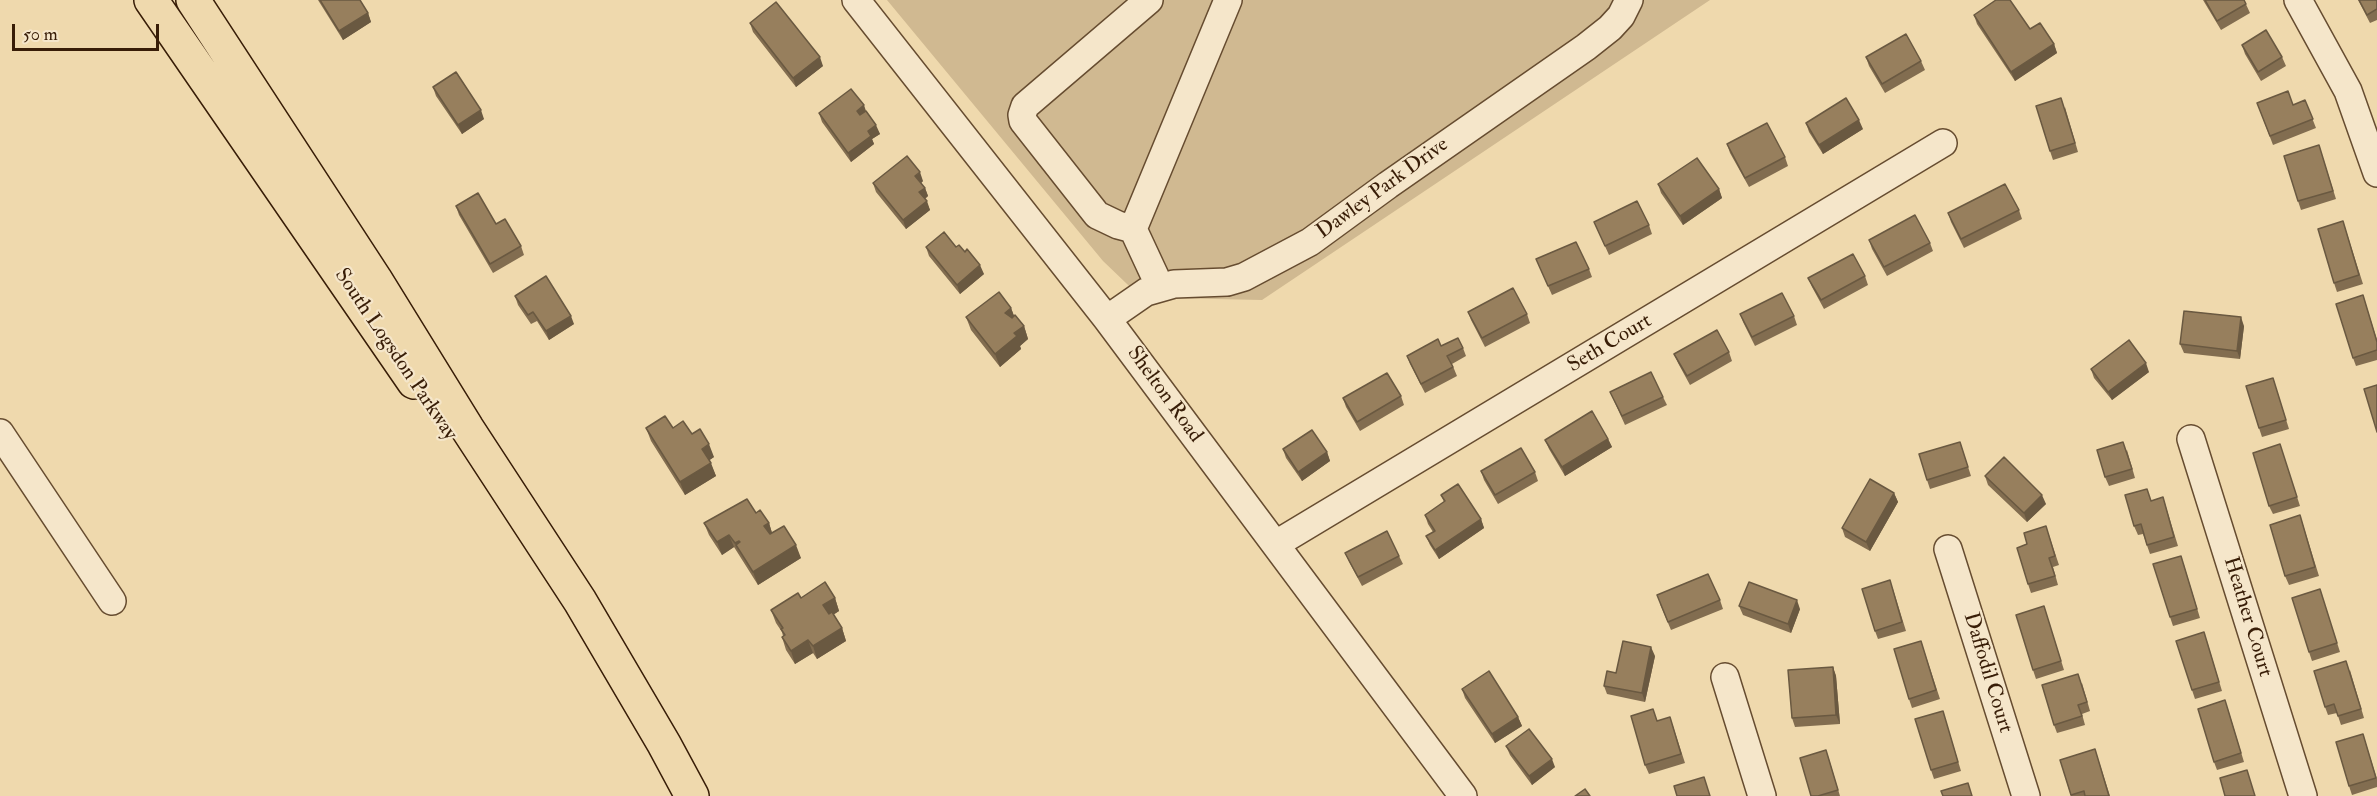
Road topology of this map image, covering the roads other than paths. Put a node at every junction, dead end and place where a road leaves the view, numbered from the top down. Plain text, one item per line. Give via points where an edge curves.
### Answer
1 (151, 0) edge
2 (193, 0) edge
3 (856, 0) edge
4 (1149, 0) edge
5 (1228, 0) edge
6 (1629, 0) edge
7 (2298, 0) edge
8 (1943, 143) dead end
9 (2377, 173) edge
10 (1133, 228) junction
11 (1160, 286) junction
12 (1107, 319) junction
13 (0, 433) edge
14 (2191, 439) dead end
15 (1276, 544) junction
16 (1948, 549) dead end
17 (112, 601) dead end
18 (1725, 677) dead end
19 (642, 708) junction
20 (692, 796) edge
21 (1463, 796) edge
22 (1762, 796) edge
23 (2026, 796) edge
24 (2303, 796) edge

1 - 19 main road, South Logsdon Parkway via 567,609
2 - 19 main road, South Logsdon Parkway via 580,600
3 - 12 street, Shelton Road
4 - 10 street via 1025,105 1022,115 1097,215
5 - 10 street
6 - 11 street, Dawley Park Drive via 1616,22 1586,47 1310,242 1227,282
7 - 9 street via 2348,91
8 - 15 street, Seth Court
10 - 11 street
11 - 12 street, Dawley Park Drive
12 - 15 street, Shelton Road
13 - 17 street
14 - 24 street, Heather Court
15 - 21 street, Shelton Road
16 - 23 street, Daffodil Court
18 - 22 street
19 - 20 main road, South Logsdon Parkway

